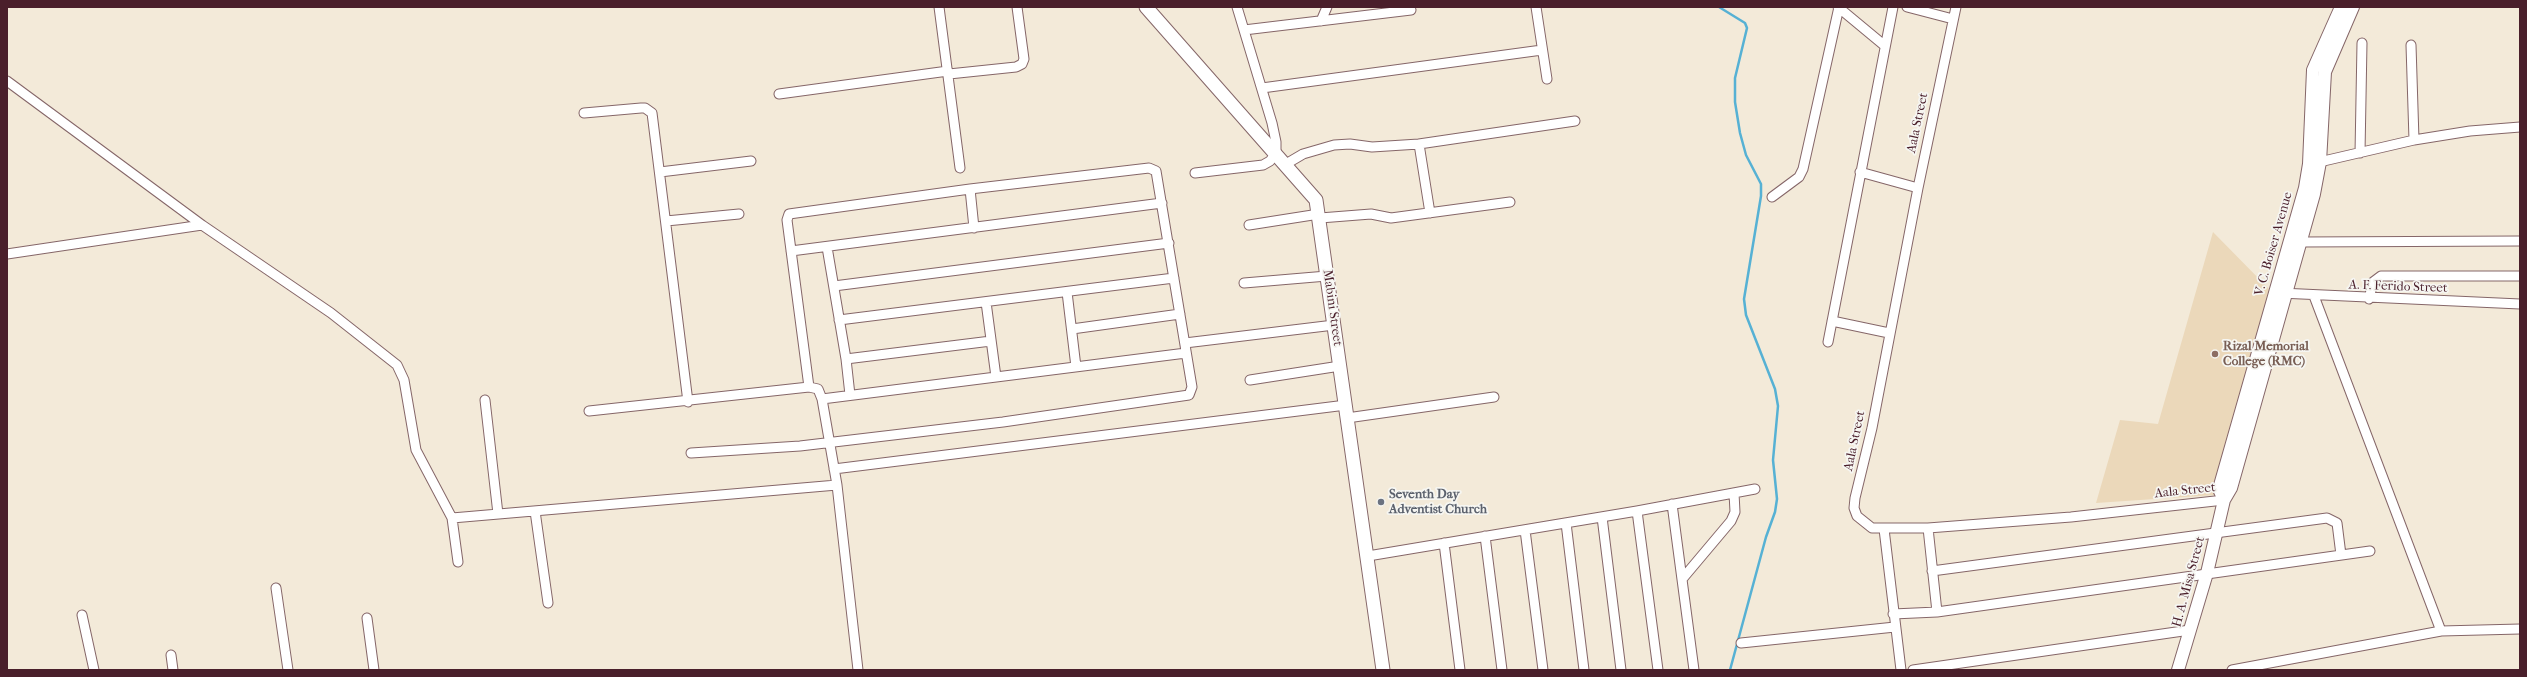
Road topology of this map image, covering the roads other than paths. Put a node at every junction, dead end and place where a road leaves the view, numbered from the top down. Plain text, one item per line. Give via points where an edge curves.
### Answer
1 (940, 7) edge
2 (1017, 7) edge
3 (1146, 7) edge
4 (1236, 7) edge
5 (1327, 7) edge
6 (1536, 7) edge
7 (1838, 7) edge
8 (1893, 7) edge
9 (1907, 7) edge
10 (1956, 7) edge
11 (2341, 7) edge
12 (2353, 7) edge
13 (1411, 10) dead end
14 (1953, 19) junction
15 (1321, 21) junction
16 (1244, 30) junction
17 (2362, 43) dead end
18 (2411, 45) dead end
19 (1885, 46) junction
20 (1542, 50) junction
21 (948, 73) junction
22 (1547, 79) dead end
23 (7, 81) edge
24 (1262, 88) junction
25 (779, 94) dead end
26 (584, 113) dead end
27 (1575, 121) dead end
28 (2520, 127) edge
29 (2414, 140) junction
30 (1419, 144) junction
31 (1276, 153) junction
32 (2360, 153) junction
33 (751, 162) dead end
34 (2315, 163) junction
35 (1286, 164) junction
36 (960, 168) dead end
37 (660, 172) junction
38 (1860, 172) junction
39 (1195, 173) dead end
40 (1918, 188) junction
41 (970, 189) junction
42 (1772, 197) dead end
43 (1510, 202) dead end
44 (1162, 203) junction
45 (1430, 213) junction
46 (739, 214) dead end
47 (1319, 216) junction
48 (666, 221) junction
49 (202, 225) junction
50 (1249, 225) dead end
51 (974, 228) junction
52 (2520, 241) edge
53 (2301, 242) junction
54 (1169, 243) junction
55 (827, 247) junction
56 (791, 251) junction
57 (7, 254) edge
58 (1327, 276) junction
59 (2520, 276) edge
60 (1174, 278) junction
61 (1244, 283) dead end
62 (834, 286) junction
63 (1067, 292) junction
64 (2280, 294) junction
65 (2314, 296) junction
66 (2369, 299) junction
67 (986, 302) junction
68 (2520, 304) edge
69 (1180, 314) junction
70 (839, 320) junction
71 (1832, 321) junction
72 (1334, 325) junction
73 (1072, 329) junction
74 (1889, 333) junction
75 (991, 341) junction
76 (1828, 342) dead end
77 (1185, 343) junction
78 (1186, 353) junction
79 (846, 359) junction
80 (1340, 366) junction
81 (1076, 367) junction
82 (996, 377) junction
83 (1250, 380) dead end
84 (809, 387) junction
85 (850, 395) junction
86 (1494, 397) dead end
87 (822, 399) junction
88 (485, 400) dead end
89 (688, 402) junction
90 (589, 411) dead end
91 (1346, 412) junction
92 (829, 442) junction
93 (692, 453) dead end
94 (834, 469) junction
95 (837, 484) junction
96 (1755, 489) dead end
97 (2225, 492) junction
98 (1734, 493) junction
99 (1672, 504) junction
100 (535, 511) junction
101 (1637, 511) junction
102 (498, 514) junction
103 (1602, 517) junction
104 (452, 518) junction
105 (1566, 523) junction
106 (1928, 528) junction
107 (1884, 529) junction
108 (1525, 530) junction
109 (2216, 533) junction
110 (1485, 536) junction
111 (1444, 543) junction
112 (2370, 551) dead end
113 (2341, 555) junction
114 (1368, 556) junction
115 (458, 562) dead end
116 (1932, 571) junction
117 (2207, 574) junction
118 (1683, 578) junction
119 (276, 588) dead end
120 (548, 603) dead end
121 (1937, 612) junction
122 (1893, 614) junction
123 (82, 615) dead end
124 (367, 618) dead end
125 (1895, 627) junction
126 (2520, 629) edge
127 (2190, 630) junction
128 (2441, 631) junction
129 (1741, 643) dead end
130 (171, 655) dead end
131 (94, 670) edge
132 (173, 670) edge
133 (288, 670) edge
134 (374, 670) edge
135 (858, 670) edge
136 (1383, 670) edge
137 (1460, 670) edge
138 (1502, 670) edge
139 (1543, 670) edge
140 (1584, 670) edge
141 (1621, 670) edge
142 (1658, 670) edge
143 (1694, 670) edge
144 (1901, 670) edge
145 (1913, 670) edge
146 (2178, 670) edge
147 (2232, 670) edge

1 - 21 street
2 - 21 street via 1024,59 1022,64 1016,67
3 - 31 main road, Mabini Street
4 - 16 street
5 - 15 street
6 - 20 street
7 - 19 street
7 - 42 street via 1803,169 1799,177
8 - 19 street
9 - 14 street
10 - 14 street, Aala Street
11 - 34 street, V. C. Boiser Avenue via 2313,70
12 - 34 street, V. C. Boiser Avenue via 2325,72
13 - 15 street
14 - 40 street, Aala Street
15 - 16 street
16 - 24 street
17 - 32 street
18 - 29 street
19 - 38 street
20 - 22 street
20 - 24 street
21 - 25 street
21 - 36 street
23 - 49 street
24 - 31 street via 1275,135
26 - 37 street via 641,108 649,110 653,118
27 - 30 street
28 - 29 street via 2470,131
29 - 32 street
30 - 35 street via 1372,147 1334,145 1303,154
30 - 45 street
31 - 35 main road, Mabini Street
31 - 39 street via 1263,165
32 - 34 street
33 - 37 street
34 - 53 street, V. C. Boiser Avenue
34 - 64 street, V. C. Boiser Avenue
35 - 47 main road, Mabini Street via 1313,194
37 - 48 street
38 - 40 street
38 - 71 street
40 - 74 street, Aala Street
41 - 44 street via 1152,167 1158,174
41 - 51 street
41 - 56 street via 789,214 787,220
43 - 45 street
44 - 51 street
44 - 54 street
45 - 47 street via 1391,218 1371,214
46 - 48 street
47 - 50 street
47 - 58 main road, Mabini Street
48 - 89 street
49 - 57 street
49 - 104 street via 331,313 397,365 404,380 416,450
51 - 55 street
52 - 53 street
53 - 64 street, V. C. Boiser Avenue
54 - 60 street
54 - 62 street
55 - 56 street
55 - 62 street
56 - 84 street
58 - 61 street
58 - 72 main road, Mabini Street
59 - 66 street via 2381,276 2373,282
60 - 63 street
60 - 69 street
62 - 70 street
63 - 67 street
63 - 73 street
64 - 65 street, A. F. Ferido Street
64 - 97 street, V. C. Boiser Avenue
65 - 66 street, A. F. Ferido Street
65 - 128 street
66 - 68 street, A. F. Ferido Street
67 - 70 street
67 - 75 street
69 - 73 street
69 - 77 street
70 - 79 street
71 - 74 street
71 - 76 street
72 - 77 street
72 - 80 main road, Mabini Street
73 - 81 street
74 - 107 street, Aala Street via 1854,508 1864,523 1872,528
75 - 79 street
75 - 82 street
77 - 78 street
78 - 81 street
78 - 92 street via 1192,390 1186,396 1003,422
79 - 85 street
80 - 83 street
80 - 91 main road, Mabini Street
81 - 82 street
82 - 85 street
84 - 87 street via 818,389
84 - 89 street
85 - 87 street
86 - 91 street
87 - 92 street
88 - 102 street
89 - 90 street
91 - 94 street
91 - 114 main road, Mabini Street
92 - 93 street
92 - 94 street
94 - 95 street
95 - 100 street
95 - 135 street
96 - 98 street
97 - 106 street, Aala Street via 2071,517
97 - 109 street, H. A. Misa Street
98 - 99 street
98 - 118 street via 1735,512 1731,521
99 - 101 street
99 - 118 street
100 - 102 street
100 - 120 street
101 - 103 street
101 - 142 street
102 - 104 street
103 - 105 street
103 - 141 street
104 - 115 street
105 - 108 street
105 - 140 street
106 - 107 street, Aala Street
106 - 116 street
107 - 122 street
108 - 110 street
108 - 139 street
109 - 113 street via 2332,519 2337,523
109 - 116 street
109 - 117 street, H. A. Misa Street
110 - 111 street
110 - 138 street
111 - 114 street
111 - 137 street
112 - 113 street
113 - 117 street
114 - 136 main road, Mabini Street
116 - 121 street
117 - 121 street
117 - 127 street, H. A. Misa Street
118 - 143 street
119 - 133 street
121 - 122 street
122 - 125 street
123 - 131 street
124 - 134 street
125 - 129 street
125 - 144 street
126 - 128 street
127 - 145 street
127 - 146 street, H. A. Misa Street
128 - 147 street
130 - 132 street

